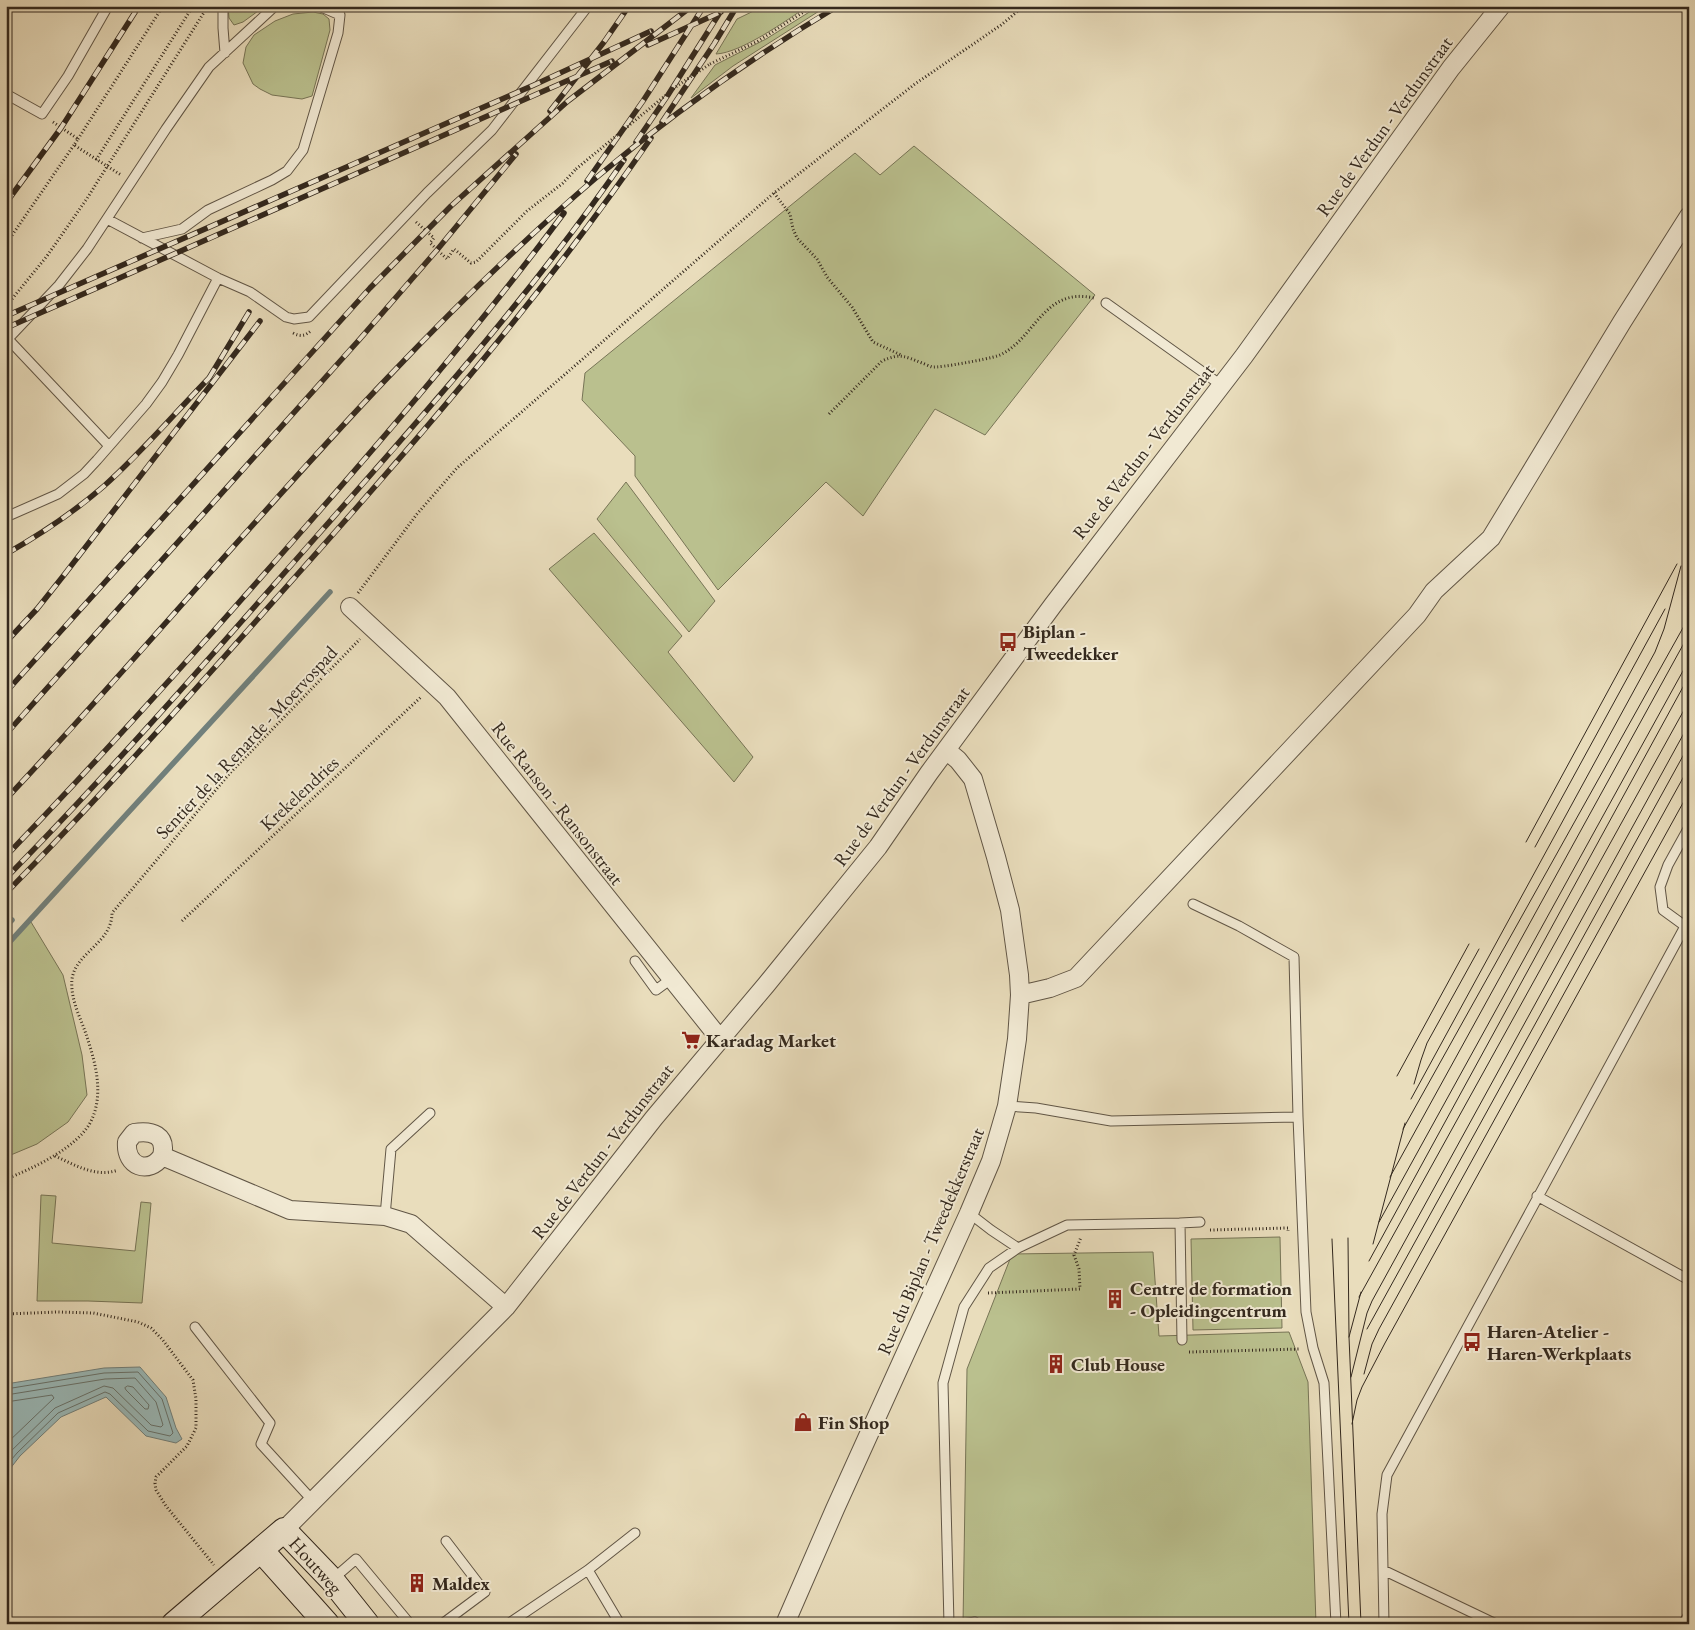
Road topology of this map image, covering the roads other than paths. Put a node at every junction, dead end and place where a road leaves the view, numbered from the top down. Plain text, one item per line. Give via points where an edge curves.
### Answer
1 (108, 6) edge
2 (223, 6) edge
3 (275, 6) edge
4 (319, 6) edge
5 (588, 6) edge
6 (1501, 6) edge
7 (225, 52) junction
8 (6, 94) edge
9 (1689, 216) edge
10 (107, 219) junction
11 (142, 238) junction
12 (218, 278) junction
13 (1106, 303) road end
14 (7, 340) edge
15 (1221, 385) junction
16 (109, 446) junction
17 (6, 517) edge
18 (350, 607) road end
19 (946, 750) junction
20 (1689, 827) edge
21 (1193, 904) dead end
22 (1687, 922) edge
23 (636, 961) dead end
24 (671, 980) junction
25 (1020, 995) junction
26 (720, 1039) junction
27 (1007, 1106) junction
28 (430, 1113) dead end
29 (1298, 1117) junction
30 (162, 1156) junction
31 (1538, 1196) junction
32 (970, 1213) junction
33 (384, 1216) junction
34 (1200, 1222) dead end
35 (1180, 1227) junction
36 (1018, 1248) junction
37 (1689, 1280) edge
38 (506, 1307) junction
39 (195, 1326) dead end
40 (1182, 1340) road end
41 (313, 1501) junction
42 (284, 1530) junction
43 (635, 1534) dead end
44 (446, 1541) dead end
45 (261, 1550) junction
46 (588, 1570) junction
47 (1383, 1570) junction
48 (332, 1580) junction
49 (1689, 1614) edge
50 (788, 1623) edge
51 (174, 1624) edge
52 (327, 1624) edge
53 (367, 1624) edge
54 (410, 1624) edge
55 (442, 1624) edge
56 (508, 1624) edge
57 (620, 1624) edge
58 (950, 1624) edge
59 (963, 1624) edge
60 (975, 1624) edge
61 (1336, 1624) edge
62 (1384, 1624) edge
63 (1496, 1624) edge
64 (1683, 1624) edge

1 - 8 lane via 42,114
2 - 7 lane
3 - 7 lane
4 - 11 lane via 340,15 338,33 303,150 287,171 208,210 182,229
5 - 12 lane via 492,130 309,317 294,320 286,317 250,292
6 - 15 street, Rue de Verdun - Verdunstraat via 1451,68
7 - 10 lane via 209,67 186,98
9 - 25 street via 1490,538 1434,591 1418,615 1076,978
10 - 11 lane
10 - 14 lane via 59,285
11 - 12 lane
12 - 16 lane via 162,382
13 - 15 lane
14 - 16 lane
15 - 19 street, Rue de Verdun - Verdunstraat
16 - 17 lane via 84,474 58,494
18 - 24 street, Rue Ranson - Ransonstraat via 453,704
19 - 25 street, Rue du Biplan - Tweedekkerstraat via 973,780 1010,910
19 - 26 street, Rue de Verdun - Verdunstraat via 878,847
20 - 22 lane via 1660,887 1664,910
21 - 29 lane via 1294,957
22 - 31 lane
23 - 24 lane via 656,990
24 - 26 street, Rue Ranson - Ransonstraat
25 - 27 street, Rue du Biplan - Tweedekkerstraat
26 - 38 street, Rue de Verdun - Verdunstraat
27 - 29 lane via 1110,1121
27 - 32 street, Rue du Biplan - Tweedekkerstraat via 991,1160
28 - 33 lane via 392,1149
29 - 61 lane via 1306,1312 1324,1383
30 - 30 street via 159,1161 148,1165 132,1162 127,1142 134,1132 154,1133 164,1150
30 - 33 street via 290,1210
31 - 37 lane
31 - 47 lane via 1387,1475 1382,1514
32 - 36 lane
32 - 50 street, Rue du Biplan - Tweedekkerstraat via 834,1509
33 - 38 street via 411,1224
34 - 35 lane
35 - 36 lane via 1068,1225
35 - 40 lane
36 - 58 lane via 989,1268 964,1306 943,1384
38 - 41 street, Rue de Verdun - Verdunstraat
39 - 41 lane via 270,1424 261,1444
41 - 42 street, Rue de Verdun - Verdunstraat
42 - 45 main road
42 - 48 main road, Houtweg
43 - 46 lane
44 - 55 lane via 485,1592
45 - 51 main road
45 - 52 main road, Houtweg
46 - 56 lane
46 - 57 lane
47 - 62 lane
47 - 63 lane
48 - 53 main road, Houtweg
48 - 54 lane via 356,1559
49 - 64 lane
59 - 60 lane

